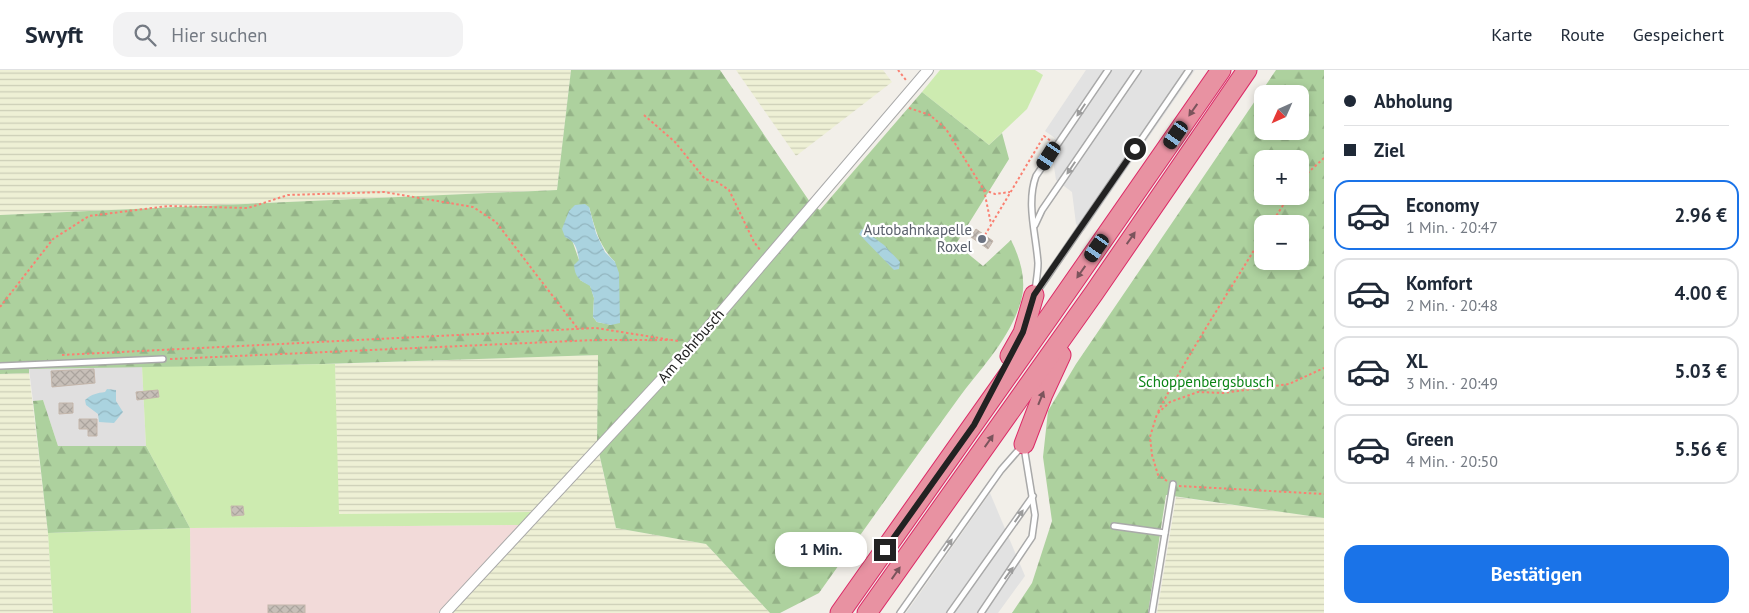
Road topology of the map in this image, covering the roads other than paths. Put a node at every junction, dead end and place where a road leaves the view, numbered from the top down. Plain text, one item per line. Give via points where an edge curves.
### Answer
1 (928, 70) edge
2 (1108, 70) edge
3 (1138, 70) edge
4 (1189, 70) edge
5 (1221, 70) edge
6 (1247, 70) edge
7 (1035, 225) junction
8 (1094, 293) junction
9 (1034, 295) junction
10 (162, 359) road end
11 (0, 366) edge
12 (974, 425) junction
13 (1024, 444) junction
14 (1173, 484) dead end
15 (1033, 496) junction
16 (1114, 526) dead end
17 (1165, 533) junction
18 (445, 613) edge
19 (840, 613) edge
20 (867, 613) edge
21 (900, 613) edge
22 (950, 613) edge
23 (980, 613) edge
24 (1152, 613) edge

1 - 18 street, Am Rohrbusch via 688,351
2 -> 7 lane via 1036,176 1030,197
3 -> 7 lane
4 - 9 lane
5 -> 12 highway
8 -> 6 highway
7 - 9 lane via 1038,266
13 -> 8 highway via 1050,377
20 -> 8 highway
9 - 12 highway via 1023,332
10 - 11 lane
12 - 19 highway
13 - 15 lane
21 -> 13 lane via 1001,470
14 - 17 lane
22 -> 15 lane
23 -> 15 lane via 1032,538 1036,515
16 - 17 lane
17 - 24 lane

